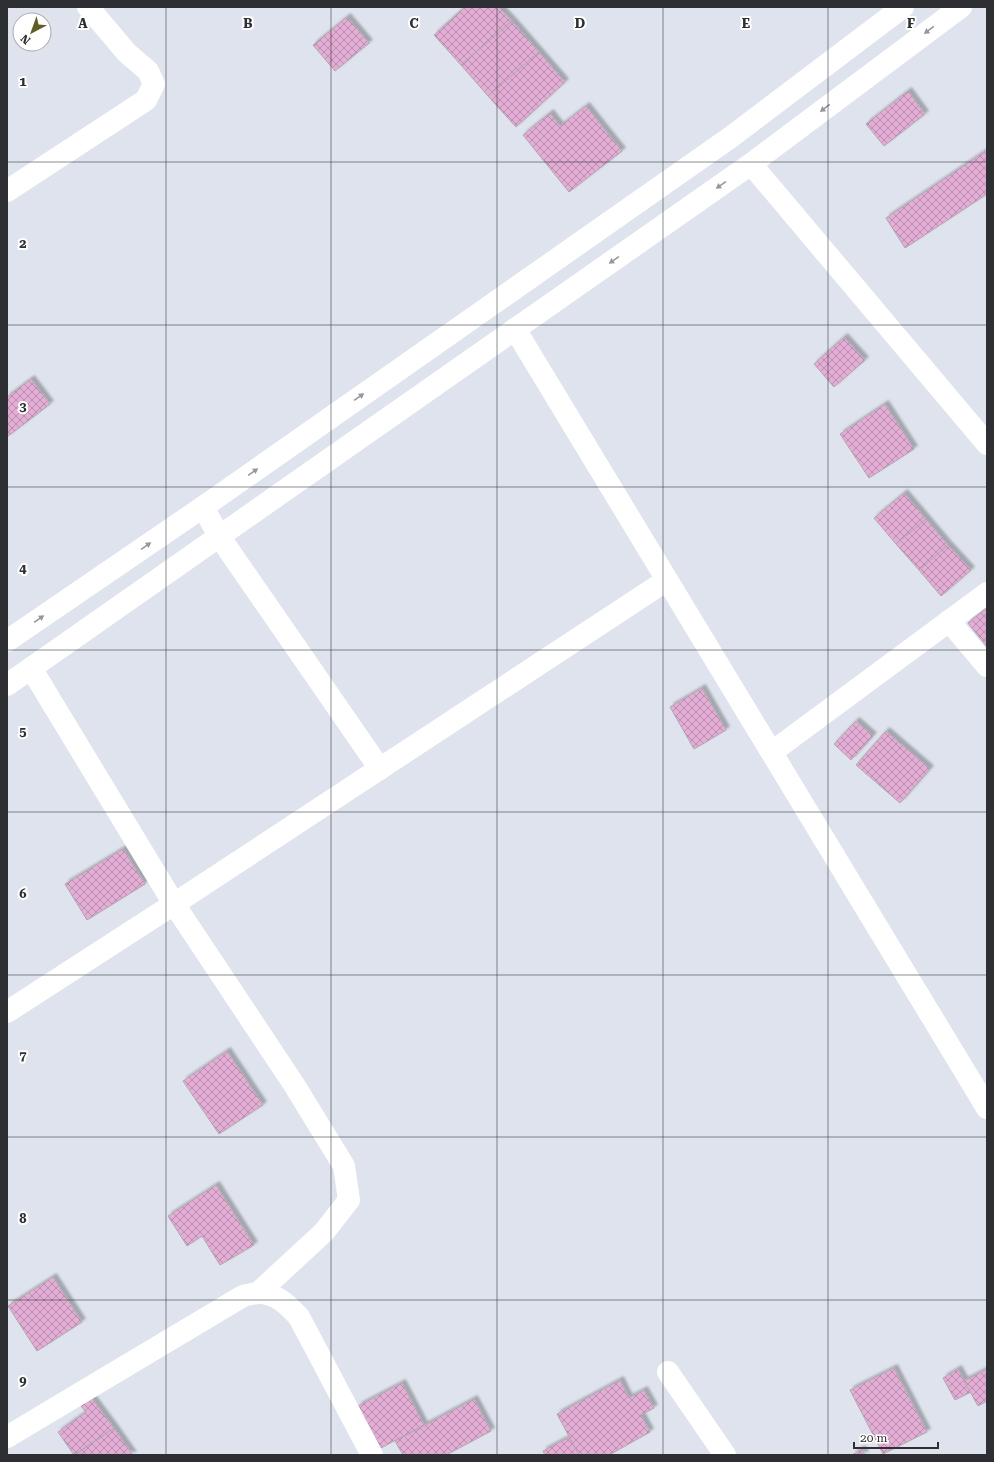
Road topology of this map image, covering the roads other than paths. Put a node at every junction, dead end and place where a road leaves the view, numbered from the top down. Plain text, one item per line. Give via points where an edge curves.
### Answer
1 (88, 7) edge
2 (903, 7) edge
3 (961, 7) edge
4 (751, 164) junction
5 (7, 191) edge
6 (515, 329) junction
7 (987, 444) edge
8 (203, 507) junction
9 (220, 536) junction
10 (667, 580) junction
11 (987, 593) edge
12 (949, 621) junction
13 (7, 641) edge
14 (987, 666) edge
15 (31, 668) junction
16 (7, 685) edge
17 (772, 752) junction
18 (380, 769) junction
19 (174, 904) junction
20 (7, 1012) edge
21 (987, 1108) edge
22 (258, 1293) junction
23 (668, 1372) dead end
24 (7, 1437) edge
25 (372, 1455) edge
26 (725, 1455) edge

1 - 5 street via 127,53 148,71 154,84 146,100
8 -> 2 street via 731,137
3 -> 4 street
4 -> 6 street
4 - 7 street
6 - 9 street
6 - 10 street
8 - 9 street
13 -> 8 street
9 - 15 street
9 - 18 street
10 - 17 street
10 - 18 street
11 - 12 street
12 - 14 street
12 - 17 street
15 - 16 street
15 - 19 street
17 - 21 street
18 - 19 street
19 - 20 street
19 - 22 street via 344,1166 349,1200 324,1232
22 - 24 street via 243,1296
22 - 25 street via 272,1295 286,1303 299,1317
23 - 26 street

